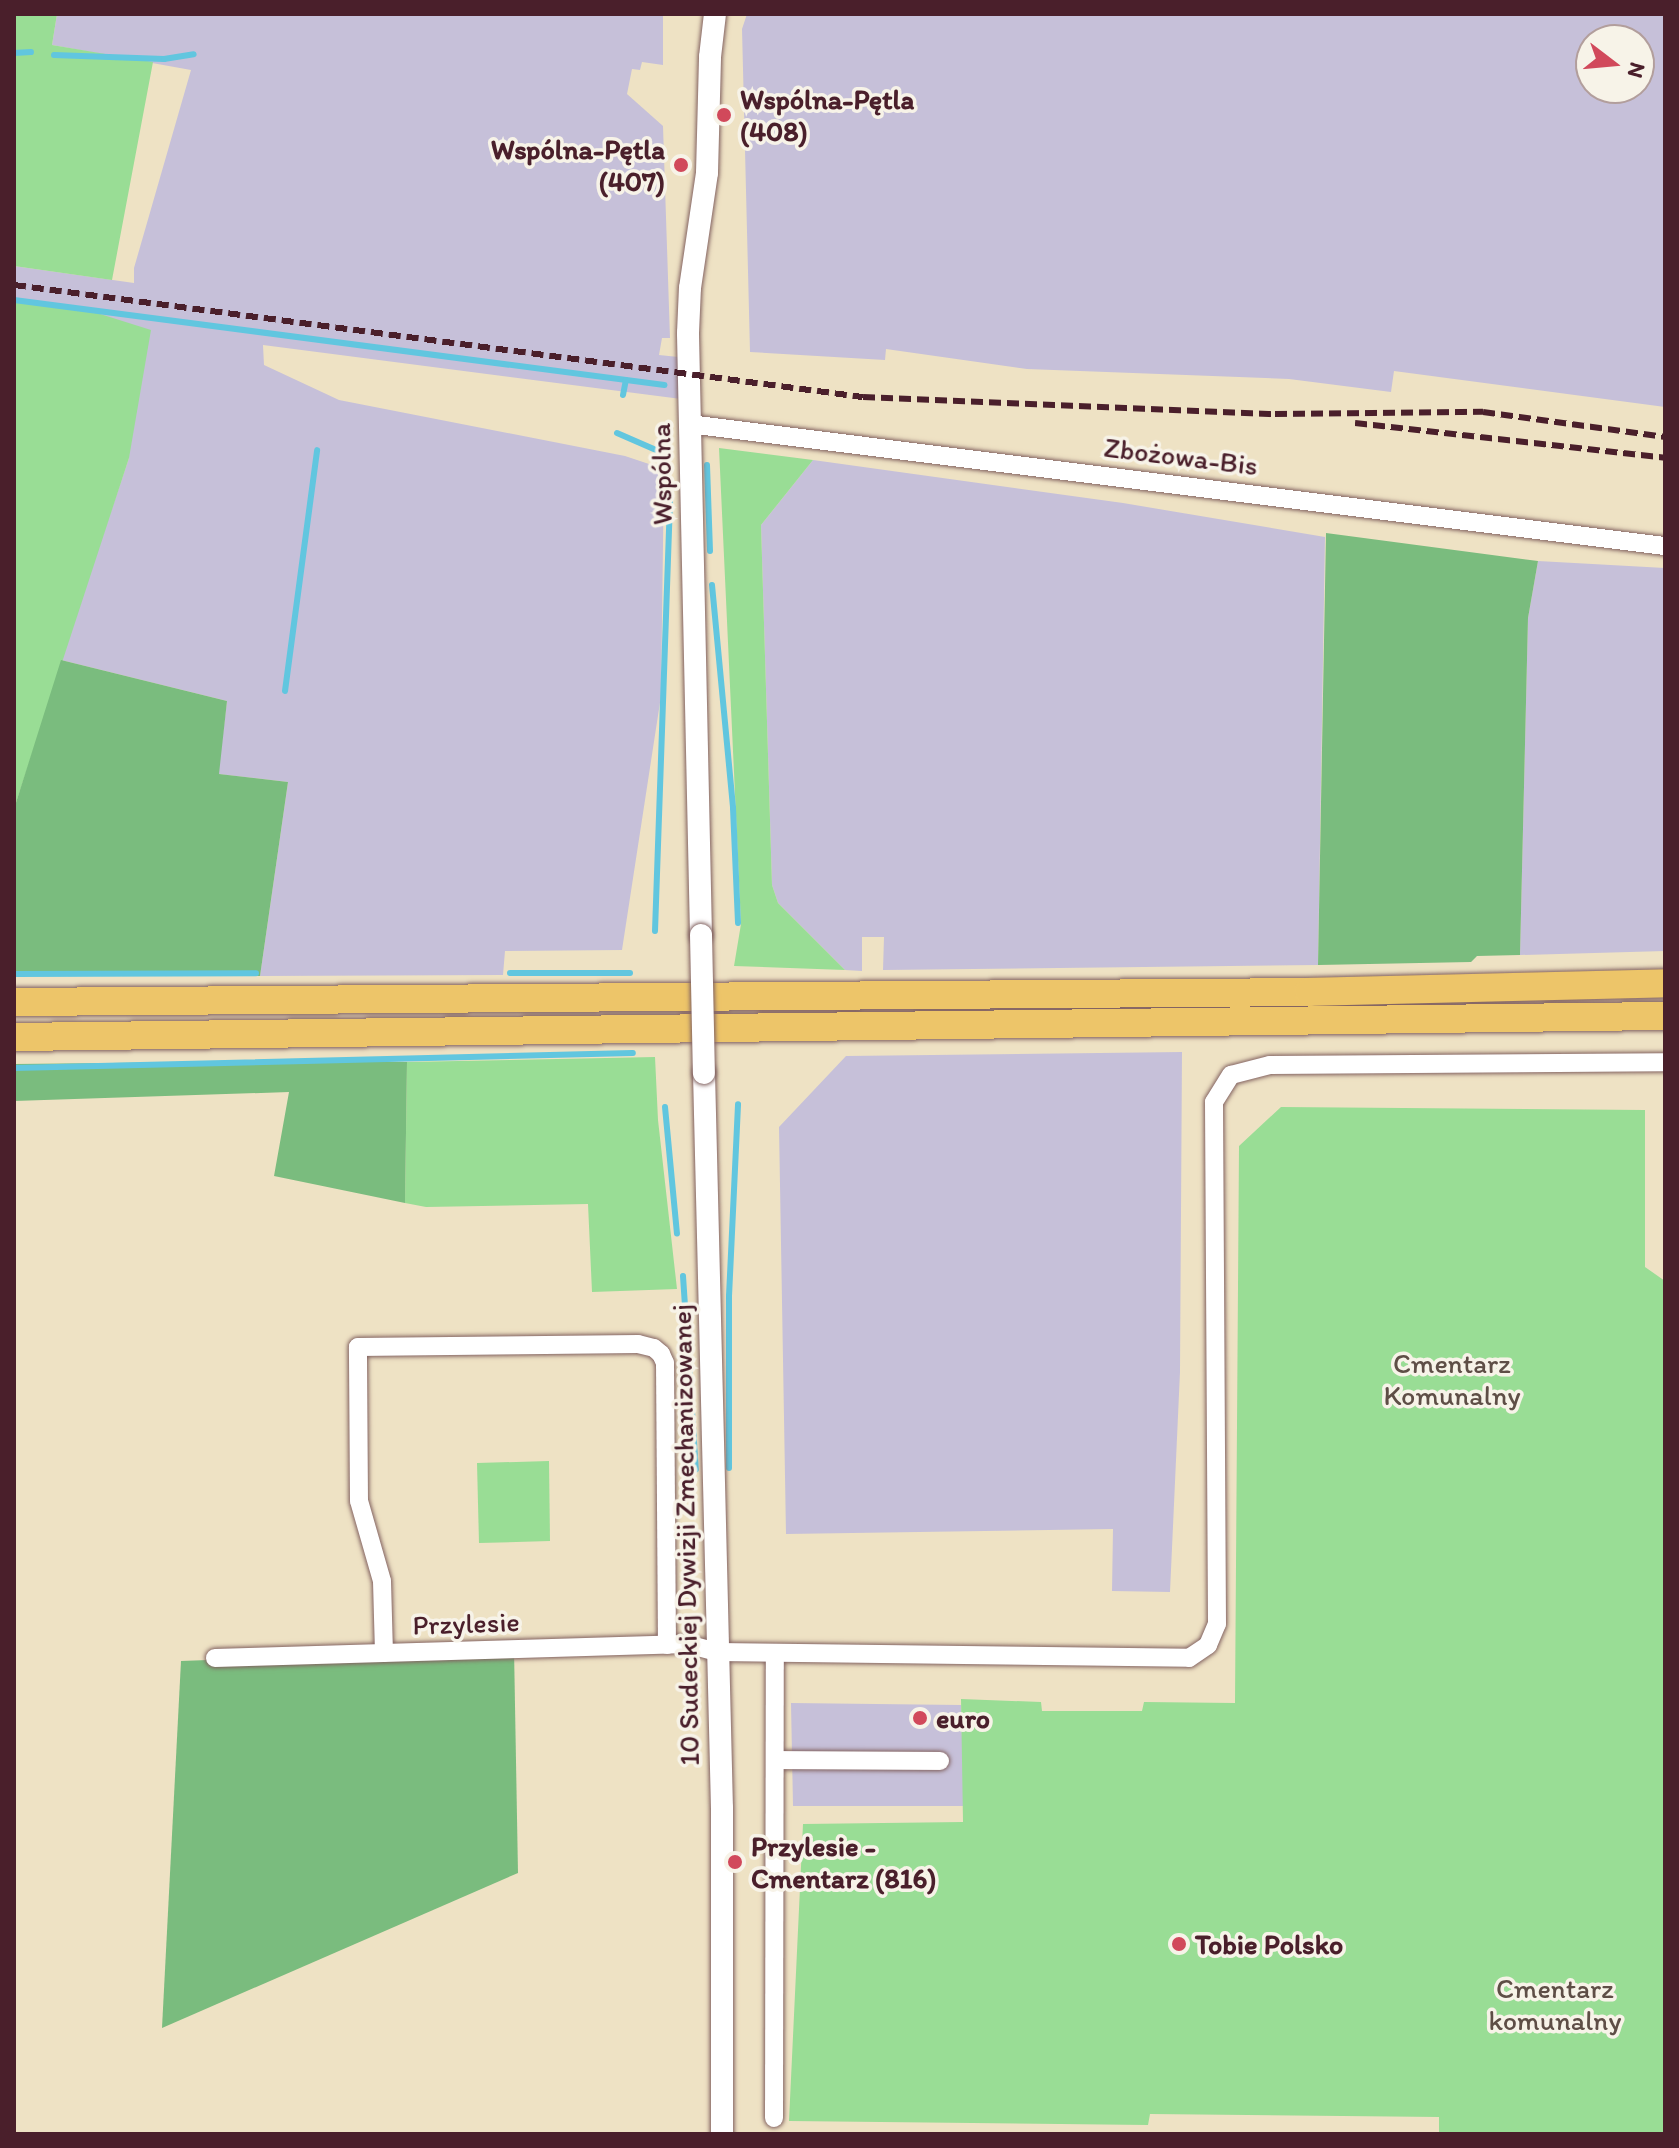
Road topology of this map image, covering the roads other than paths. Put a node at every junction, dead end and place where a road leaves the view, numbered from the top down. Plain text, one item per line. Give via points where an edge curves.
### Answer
1 (715, 14) edge
2 (689, 424) junction
3 (1665, 546) edge
4 (701, 935) joint
5 (1665, 983) edge
6 (14, 1002) edge
7 (1665, 1016) edge
8 (14, 1037) edge
9 (1665, 1062) edge
10 (667, 1645) junction
11 (717, 1652) junction
12 (384, 1653) junction
13 (775, 1654) junction
14 (215, 1658) dead end
15 (775, 1760) junction
16 (940, 1761) dead end
17 (774, 2118) dead end
18 (722, 2134) edge

1 - 2 street, Wspólna via 705,200 688,310
2 - 3 street, Zbożowa-Bis
2 - 4 street, Wspólna
4 - 11 street, 10 Sudeckiej Dywizji Zmechanizowanej, bridge
5 - 6 main road via 1295,992
7 - 8 main road
9 - 13 street, Przylesie via 1270,1065 1231,1075 1214,1102 1217,1624 1208,1645 1189,1658
10 - 11 street, Przylesie
10 - 12 street, Przylesie
10 - 12 street via 661,1354 638,1344 358,1347 359,1501 382,1581
11 - 13 street, Przylesie
11 - 18 street, 10 Sudeckiej Dywizji Zmechanizowanej
12 - 14 street, Przylesie
13 - 15 street
15 - 16 street
15 - 17 street

